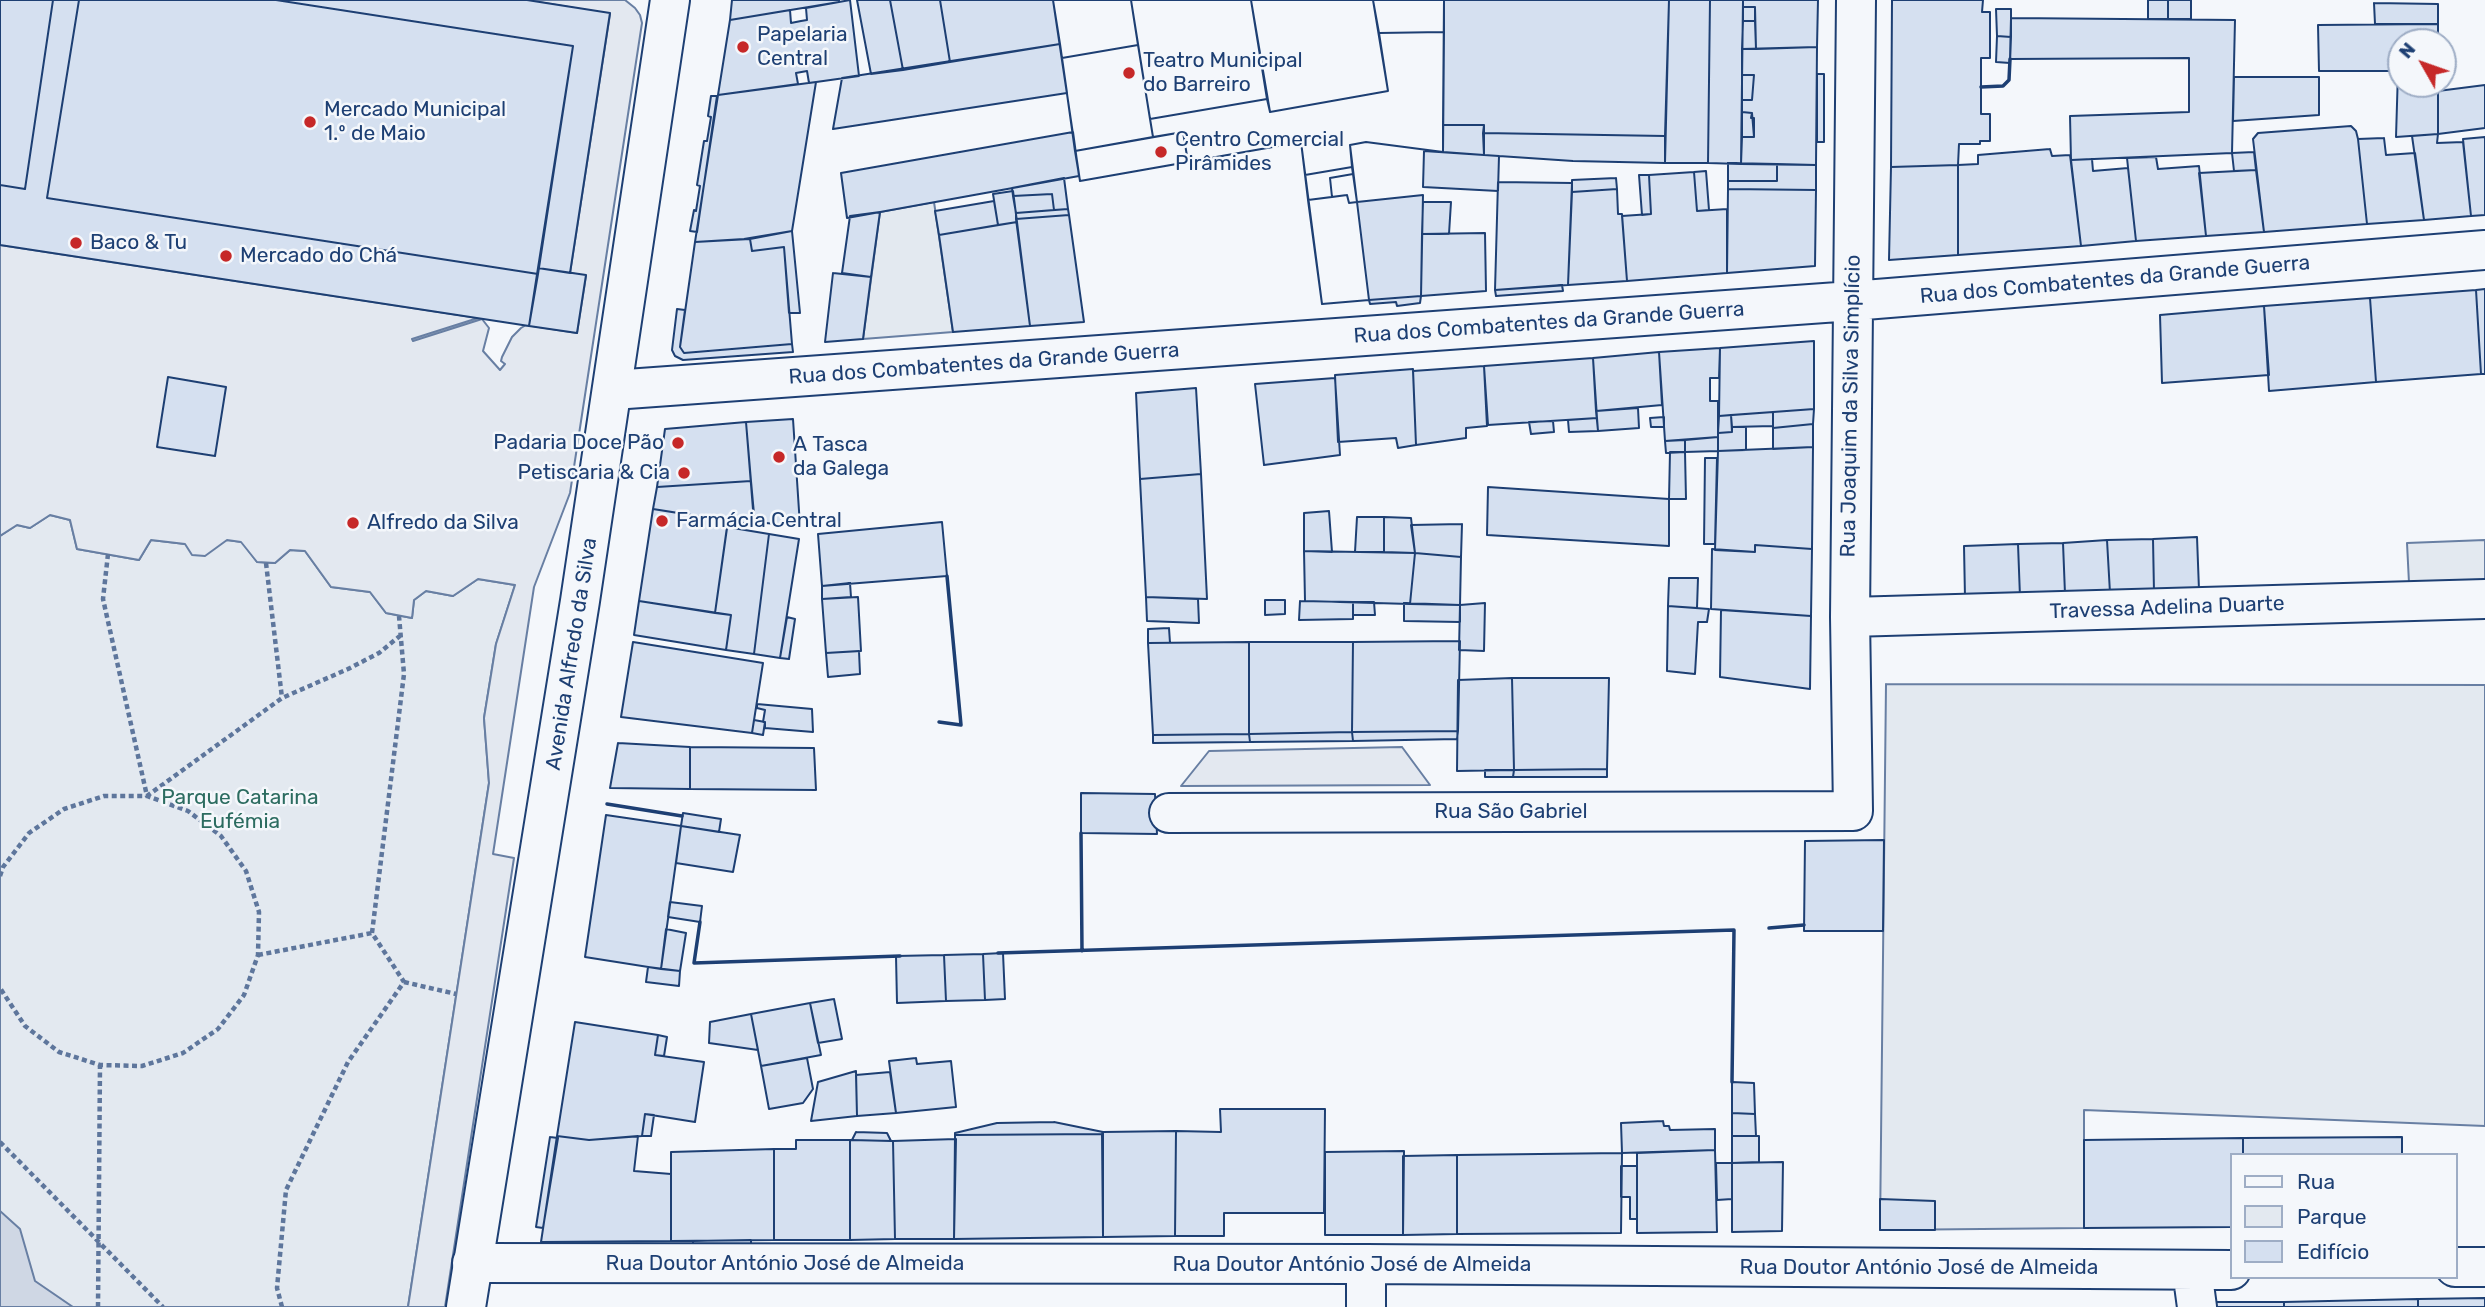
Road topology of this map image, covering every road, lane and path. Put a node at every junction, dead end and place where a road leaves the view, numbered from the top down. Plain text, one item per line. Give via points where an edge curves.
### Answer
1 (670, 0) edge
2 (1856, 0) edge
3 (2485, 250) edge
4 (1852, 301) junction
5 (613, 390) junction
6 (108, 554) dead end
7 (266, 562) dead end
8 (2485, 599) edge
9 (399, 616) dead end
10 (1850, 617) junction
11 (402, 634) junction
12 (282, 698) junction
13 (147, 796) junction
14 (1853, 811) joint
15 (1169, 813) dead end
16 (0, 876) edge
17 (372, 933) junction
18 (258, 955) junction
19 (404, 982) junction
20 (0, 988) edge
21 (456, 994) dead end
22 (100, 1065) junction
23 (0, 1142) edge
24 (99, 1242) junction
25 (472, 1263) junction
26 (1366, 1264) junction
27 (2457, 1267) edge
28 (2485, 1267) edge
29 (2192, 1270) junction
30 (2230, 1270) edge
31 (98, 1307) edge
32 (163, 1307) edge
33 (282, 1307) edge
34 (466, 1307) edge
35 (1366, 1307) edge
36 (2197, 1307) edge

1 - 5 street, Avenida Alfredo da Silva
2 - 4 street, Rua Joaquim da Silva Simplício
3 - 4 street, Rua dos Combatentes da Grande Guerra
4 - 5 street, Rua dos Combatentes da Grande Guerra
4 - 10 street, Rua Joaquim da Silva Simplício
5 - 25 street, Avenida Alfredo da Silva
6 - 13 path via 103,599
7 - 12 path
8 - 10 street, Travessa Adelina Duarte
9 - 11 path
10 - 14 street, Rua Joaquim da Silva Simplício
11 - 12 path via 348,670
11 - 17 path via 404,674
12 - 13 path
13 - 16 path via 104,796 64,809 29,833
13 - 18 path via 187,811 204,823 221,836 246,871 259,912
14 - 15 street, Rua São Gabriel
17 - 18 path
17 - 19 path
18 - 22 path via 244,995 218,1029 183,1053 142,1066
19 - 21 path
19 - 33 path via 348,1062 286,1190 277,1288
20 - 22 path via 25,1026 59,1052
22 - 24 path
23 - 24 path
24 - 31 path
24 - 32 path
25 - 26 street, Rua Doutor António José de Almeida
25 - 34 street, Avenida Alfredo da Silva
26 - 29 street, Rua Doutor António José de Almeida
26 - 35 street
27 - 28 street
29 - 30 street, Rua Doutor António José de Almeida
29 - 36 street

